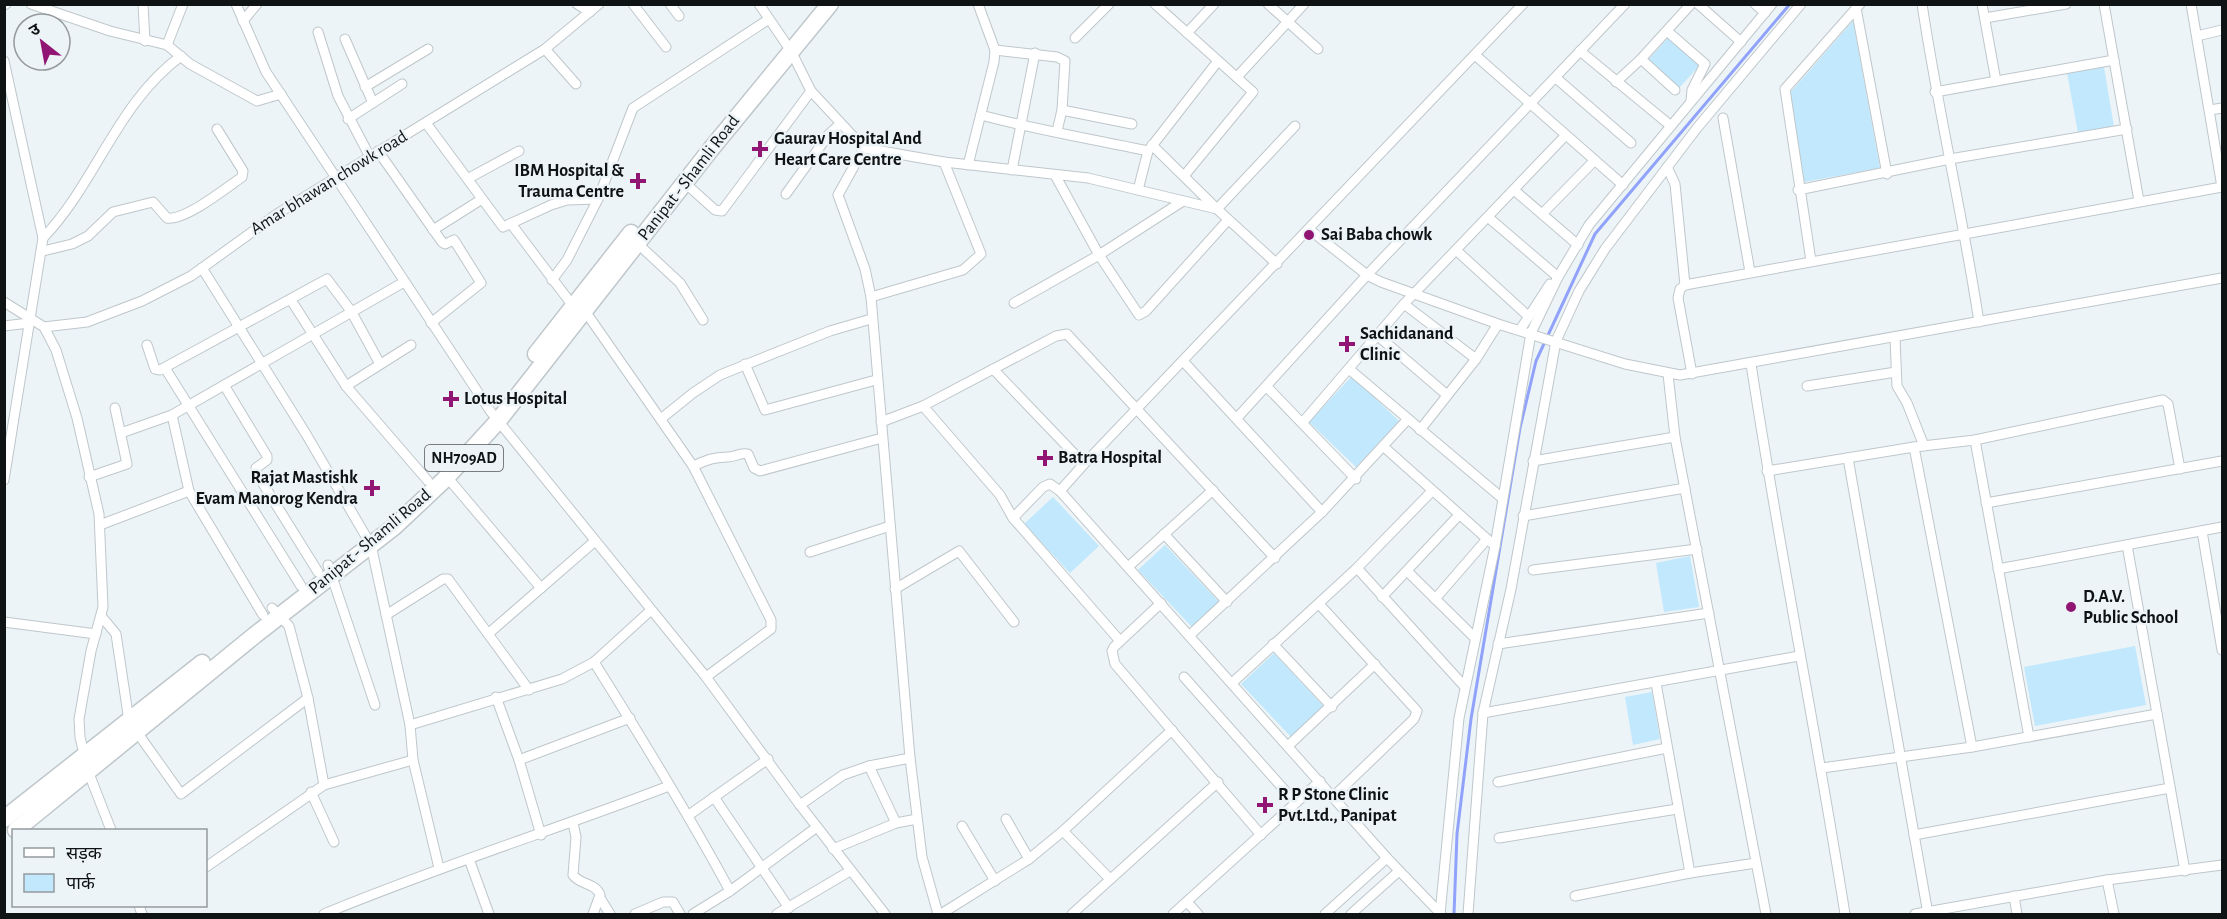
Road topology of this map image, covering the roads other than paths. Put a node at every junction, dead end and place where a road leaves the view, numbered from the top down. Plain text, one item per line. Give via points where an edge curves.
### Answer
1 (143, 4) edge
2 (183, 4) edge
3 (236, 4) edge
4 (257, 4) edge
5 (577, 4) edge
6 (599, 4) edge
7 (633, 4) edge
8 (670, 4) edge
9 (759, 4) edge
10 (816, 4) edge
11 (830, 4) edge
12 (978, 4) edge
13 (1109, 4) edge
14 (1155, 4) edge
15 (1214, 4) edge
16 (1268, 4) edge
17 (1304, 4) edge
18 (1523, 4) edge
19 (1625, 4) edge
20 (1691, 4) edge
21 (1698, 4) edge
22 (1755, 4) edge
23 (1772, 4) edge
24 (1801, 4) edge
25 (1922, 4) edge
26 (1982, 4) edge
27 (2066, 4) edge
28 (2104, 4) edge
29 (2191, 4) edge
30 (32, 5) edge
31 (1858, 6) edge
32 (590, 12) junction
33 (1765, 13) junction
34 (679, 16) dead end
35 (1985, 18) junction
36 (769, 19) junction
37 (243, 21) junction
38 (1288, 22) junction
39 (2223, 30) edge
40 (1667, 31) junction
41 (318, 32) dead end
42 (1187, 33) junction
43 (2197, 36) junction
44 (1075, 38) dead end
45 (345, 39) dead end
46 (145, 41) junction
47 (1741, 42) junction
48 (167, 45) junction
49 (666, 47) dead end
50 (788, 47) junction
51 (428, 49) dead end
52 (545, 49) junction
53 (1318, 49) dead end
54 (995, 50) junction
55 (1580, 51) junction
56 (1035, 53) junction
57 (1475, 55) junction
58 (181, 56) junction
59 (1641, 59) junction
60 (2114, 60) junction
61 (4, 61) edge
62 (1218, 61) junction
63 (1237, 77) junction
64 (1556, 78) junction
65 (1996, 81) junction
66 (1616, 82) junction
67 (402, 84) dead end
68 (576, 84) dead end
69 (365, 87) junction
70 (1675, 90) dead end
71 (811, 91) junction
72 (1935, 92) junction
73 (281, 94) junction
74 (1691, 101) junction
75 (374, 103) junction
76 (1532, 103) junction
77 (2223, 108) edge
78 (1062, 110) junction
79 (2210, 110) junction
80 (981, 115) junction
81 (1723, 118) dead end
82 (348, 120) junction
83 (426, 123) junction
84 (840, 124) junction
85 (1132, 124) dead end
86 (1022, 126) junction
87 (1295, 126) dead end
88 (1671, 126) junction
89 (217, 129) dead end
90 (2127, 129) junction
91 (1057, 131) junction
92 (1565, 136) junction
93 (1631, 143) dead end
94 (864, 148) junction
95 (1150, 148) junction
96 (519, 151) dead end
97 (374, 154) junction
98 (1950, 159) junction
99 (1594, 161) junction
100 (944, 162) junction
101 (968, 165) junction
102 (1666, 167) junction
103 (1012, 170) junction
104 (1887, 174) junction
105 (1055, 175) junction
106 (1184, 176) junction
107 (469, 178) junction
108 (336, 179) junction
109 (684, 183) junction
110 (1623, 185) junction
111 (2222, 187) edge
112 (1138, 190) junction
113 (1514, 190) junction
114 (1798, 190) junction
115 (786, 194) dead end
116 (482, 199) junction
117 (598, 199) junction
118 (1183, 201) junction
119 (2139, 201) junction
120 (1217, 209) junction
121 (1542, 214) junction
122 (1489, 218) junction
123 (1228, 220) junction
124 (512, 225) junction
125 (433, 230) junction
126 (1310, 230) junction
127 (1965, 234) junction
128 (43, 238) junction
129 (637, 243) junction
130 (1578, 245) junction
131 (43, 250) junction
132 (1457, 251) junction
133 (1099, 255) junction
134 (1811, 261) junction
135 (1277, 264) junction
136 (202, 268) junction
137 (1750, 272) junction
138 (1367, 275) junction
139 (1557, 276) junction
140 (2223, 278) edge
141 (552, 280) junction
142 (404, 282) junction
143 (1685, 285) junction
144 (1416, 293) junction
145 (871, 297) junction
146 (291, 300) junction
147 (4, 302) edge
148 (1014, 303) dead end
149 (1404, 304) junction
150 (579, 309) junction
151 (351, 311) junction
152 (1528, 316) junction
153 (871, 319) junction
154 (703, 320) dead end
155 (29, 321) junction
156 (1979, 322) junction
157 (431, 323) junction
158 (1498, 324) junction
159 (4, 326) edge
160 (44, 327) junction
161 (238, 327) junction
162 (1520, 330) junction
163 (313, 333) junction
164 (1533, 334) junction
165 (1377, 335) junction
166 (1895, 338) junction
167 (1554, 340) junction
168 (147, 345) dead end
169 (411, 345) dead end
170 (1476, 359) junction
171 (1183, 361) junction
172 (261, 363) junction
173 (381, 364) junction
174 (745, 364) junction
175 (1751, 364) junction
176 (165, 368) junction
177 (993, 369) junction
178 (1349, 369) junction
179 (1896, 372) junction
180 (1668, 374) junction
181 (1692, 374) junction
182 (876, 380) junction
183 (224, 386) junction
184 (346, 386) junction
185 (1807, 386) dead end
186 (1268, 387) junction
187 (1447, 395) junction
188 (187, 406) junction
189 (923, 406) junction
190 (115, 408) dead end
191 (1138, 408) junction
192 (172, 415) junction
193 (495, 416) junction
194 (662, 418) junction
195 (1237, 418) junction
196 (1408, 419) junction
197 (881, 422) junction
198 (1303, 422) junction
199 (1420, 430) junction
200 (121, 433) junction
201 (1676, 436) junction
202 (882, 438) junction
203 (1975, 440) junction
204 (1924, 446) junction
205 (1384, 447) junction
206 (1914, 447) junction
207 (7, 454) edge
208 (1848, 458) junction
209 (1533, 460) junction
210 (2223, 462) edge
211 (1084, 464) junction
212 (693, 466) junction
213 (2180, 469) junction
214 (1767, 471) junction
215 (89, 477) junction
216 (447, 477) junction
217 (1356, 478) junction
218 (4, 480) edge
219 (428, 481) junction
220 (1685, 488) junction
221 (189, 490) junction
222 (1213, 490) junction
223 (1060, 491) junction
224 (1432, 491) junction
225 (1502, 498) junction
226 (1986, 503) junction
227 (1322, 512) junction
228 (1459, 515) junction
229 (1523, 516) junction
230 (1013, 518) junction
231 (100, 525) junction
232 (890, 526) junction
233 (2223, 527) edge
234 (2202, 531) junction
235 (1164, 534) junction
236 (368, 540) junction
237 (595, 541) junction
238 (1491, 543) junction
239 (2127, 545) junction
240 (1697, 549) junction
241 (810, 552) dead end
242 (1275, 558) junction
243 (1128, 567) junction
244 (1357, 568) junction
245 (1998, 568) junction
246 (326, 570) junction
247 (1533, 570) dead end
248 (1407, 571) junction
249 (300, 586) junction
250 (541, 588) junction
251 (895, 589) junction
252 (1382, 597) junction
253 (1435, 599) junction
254 (1227, 602) junction
255 (1161, 603) junction
256 (1319, 604) junction
257 (650, 611) junction
258 (272, 613) junction
259 (1709, 613) junction
260 (386, 615) junction
261 (102, 617) junction
262 (4, 622) edge
263 (1014, 622) dead end
264 (96, 634) junction
265 (488, 634) junction
266 (1190, 635) junction
267 (1475, 638) junction
268 (1120, 641) junction
269 (1273, 644) junction
270 (1498, 644) junction
271 (2223, 650) edge
272 (1799, 656) junction
273 (594, 662) junction
274 (1375, 664) junction
275 (1720, 670) junction
276 (706, 677) junction
277 (1184, 677) dead end
278 (1232, 682) junction
279 (1656, 682) junction
280 (1465, 687) junction
281 (529, 690) junction
282 (496, 697) junction
283 (308, 698) junction
284 (375, 705) dead end
285 (1332, 707) junction
286 (1483, 713) junction
287 (2157, 714) junction
288 (630, 718) junction
289 (410, 725) junction
290 (133, 726) junction
291 (1172, 730) junction
292 (2029, 736) junction
293 (1289, 745) junction
294 (1972, 747) junction
295 (1667, 748) junction
296 (910, 758) junction
297 (1902, 758) junction
298 (768, 759) junction
299 (413, 760) junction
300 (519, 760) junction
301 (86, 764) junction
302 (869, 766) junction
303 (1822, 768) junction
304 (1320, 781) junction
305 (1218, 782) junction
306 (1498, 782) dead end
307 (324, 785) junction
308 (669, 786) junction
309 (2170, 788) junction
310 (311, 792) junction
311 (1334, 796) junction
312 (714, 797) junction
313 (1296, 802) junction
314 (800, 805) junction
315 (1677, 808) junction
316 (689, 815) junction
317 (4, 819) edge
318 (917, 819) junction
319 (1006, 819) dead end
320 (573, 823) junction
321 (896, 824) junction
322 (962, 826) dead end
323 (817, 827) junction
324 (17, 829) edge
325 (110, 829) edge
326 (1063, 831) junction
327 (541, 835) junction
328 (1261, 835) junction
329 (1914, 836) junction
330 (1499, 838) dead end
331 (334, 842) dead end
332 (833, 849) junction
333 (1387, 858) junction
334 (468, 859) junction
335 (1029, 859) junction
336 (1756, 863) junction
337 (2223, 865) edge
338 (207, 866) edge
339 (439, 868) junction
340 (760, 869) junction
341 (850, 871) junction
342 (1399, 871) junction
343 (2185, 871) junction
344 (1689, 873) junction
345 (1110, 879) junction
346 (2107, 880) junction
347 (995, 881) junction
348 (730, 891) junction
349 (1575, 896) dead end
350 (2014, 896) junction
351 (600, 898) junction
352 (1187, 902) junction
353 (789, 908) junction
354 (1336, 911) edge
355 (1440, 914) edge
356 (1927, 914) edge
357 (324, 915) edge
358 (489, 915) edge
359 (593, 915) edge
360 (610, 915) edge
361 (635, 915) edge
362 (680, 915) edge
363 (693, 915) edge
364 (777, 915) edge
365 (885, 915) edge
366 (939, 915) edge
367 (1072, 915) edge
368 (1173, 915) edge
369 (1198, 915) edge
370 (1325, 915) edge
371 (1351, 915) edge
372 (1468, 915) edge
373 (1766, 915) edge
374 (1845, 915) edge
375 (1916, 915) edge
376 (2017, 915) edge
377 (2114, 915) edge

1 - 46 street
2 - 48 street
3 - 37 street
4 - 37 street
5 - 32 street
6 - 32 street, Amar bhawan chowk road
7 - 49 street
8 - 34 street
9 - 36 street
10 - 50 highway, Panipat - Shamli Road / NH709AD
11 - 50 highway, Panipat - Shamli Road / NH709AD
12 - 54 street
13 - 44 street
14 - 42 street
15 - 42 street
16 - 38 street
17 - 38 street
18 - 57 street
19 - 55 street
20 - 40 street
21 - 47 street
22 - 33 street
23 - 33 street
24 - 102 street
25 - 72 street
26 - 35 street
27 - 35 street
28 - 60 street
29 - 43 street
30 - 46 street
31 - 104 street
31 - 114 street via 1785,86
32 - 52 street, Amar bhawan chowk road
33 - 47 street
35 - 65 street
36 - 50 street
36 - 117 street via 633,108
37 - 73 street via 266,72
38 - 53 street
38 - 63 street
39 - 43 street
40 - 59 street
40 - 74 street via 1705,64
41 - 82 street
42 - 62 street
43 - 79 street
45 - 69 street
46 - 48 street
47 - 74 street
48 - 58 street
50 - 71 street
50 - 109 highway, Panipat - Shamli Road / NH709AD
50 - 150 highway, Panipat - Shamli Road / NH709AD
51 - 69 street
52 - 68 street
52 - 83 street, Amar bhawan chowk road
54 - 56 street
54 - 80 street
55 - 64 street
55 - 66 street
56 - 78 street via 1066,62
56 - 86 street
57 - 76 street
57 - 126 street
58 - 73 street via 257,101
58 - 128 street via 146,87 108,141 67,212
59 - 66 street
59 - 70 street
60 - 65 street
60 - 90 street
61 - 128 street
62 - 63 street
62 - 95 street
63 - 106 street via 1253,93
64 - 76 street
64 - 93 street
65 - 72 street
66 - 88 street
67 - 75 street
69 - 75 street
71 - 84 street
71 - 109 street via 722,211 715,210
72 - 98 street
73 - 108 street
74 - 88 street
75 - 82 street
76 - 92 street
76 - 138 street
77 - 79 street
78 - 85 street
78 - 91 street
79 - 111 street
80 - 86 street
80 - 101 street
81 - 137 street
82 - 97 street
83 - 97 street, Amar bhawan chowk road
83 - 107 street
84 - 94 street
84 - 115 street
86 - 91 street
86 - 103 street
87 - 120 street
88 - 110 street
89 - 131 street via 243,171 242,177 174,218 167,218 153,202 128,207 109,214 92,233 77,242
90 - 98 street
90 - 119 street
91 - 95 street
92 - 99 street
92 - 113 street
94 - 100 street
94 - 145 street via 838,195
95 - 106 street
95 - 112 street
96 - 107 street
97 - 108 street, Amar bhawan chowk road
97 - 125 street
98 - 104 street
98 - 127 street
99 - 110 street
99 - 121 street
100 - 101 street
100 - 145 street via 981,254 963,270
101 - 103 street
102 - 143 street via 1675,184
102 - 167 street via 1605,249
103 - 105 street
104 - 114 street
105 - 112 street
105 - 133 street
106 - 120 street
107 - 116 street
108 - 136 street, Amar bhawan chowk road via 259,225
108 - 142 street
109 - 129 highway, Panipat - Shamli Road / NH709AD
110 - 130 street via 1589,225
111 - 119 street
112 - 118 street
113 - 121 street
113 - 122 street
114 - 134 street
116 - 124 street via 501,226
116 - 125 street
117 - 124 street via 550,205
117 - 141 street via 567,260
118 - 120 street
118 - 133 street
119 - 127 street
120 - 123 street
121 - 130 street
122 - 132 street
122 - 139 street
123 - 133 street via 1141,315
123 - 135 street
124 - 141 street
125 - 157 street via 443,244 455,241 482,282
126 - 135 street
126 - 138 street
127 - 134 street
127 - 156 street
128 - 131 street
129 - 150 highway, Panipat - Shamli Road / NH709AD
129 - 154 street via 680,283
130 - 139 street
131 - 155 street
132 - 144 street
132 - 152 street
133 - 148 street
134 - 137 street
135 - 171 street
136 - 160 street, Amar bhawan chowk road via 142,301 87,322
136 - 161 street
137 - 143 street
138 - 144 street
138 - 186 street
139 - 152 street
139 - 164 street
140 - 156 street
141 - 150 street
142 - 151 street
142 - 157 street
143 - 181 street via 1678,298
144 - 149 street
144 - 158 street
145 - 153 street
146 - 151 street via 327,279
146 - 161 street
146 - 163 street
147 - 155 street
149 - 165 street
149 - 170 street
150 - 193 highway, Panipat - Shamli Road / NH709AD
150 - 194 street
151 - 163 street
151 - 173 street
152 - 162 street
153 - 174 street
153 - 182 street
155 - 159 street
155 - 160 street
155 - 207 street
156 - 166 street
157 - 193 street
158 - 162 street
158 - 170 street
160 - 215 street via 63,368
161 - 172 street
161 - 176 street
162 - 164 street
163 - 172 street
163 - 184 street
164 - 167 street
164 - 225 street
165 - 178 street
165 - 187 street
166 - 175 street
166 - 179 street
167 - 180 street
167 - 209 street
168 - 176 street via 155,369
169 - 173 street
170 - 187 street
171 - 191 street
171 - 195 street
172 - 183 street
172 - 236 street
173 - 184 street
174 - 182 street via 765,410
174 - 194 street via 707,382
175 - 181 street
175 - 214 street
176 - 188 street
177 - 189 street
177 - 191 street via 1067,334
177 - 211 street
178 - 196 street
178 - 198 street
179 - 185 street
179 - 204 street via 1897,386
180 - 181 street
180 - 201 street
182 - 197 street
183 - 188 street
183 - 246 street via 267,456 256,468 257,474
184 - 219 street
186 - 195 street
186 - 198 street
187 - 199 street
188 - 192 street
188 - 249 street
189 - 197 street
189 - 230 street via 1000,495
190 - 200 street
191 - 211 street
191 - 222 street
192 - 200 street
192 - 221 street
193 - 216 highway, Panipat - Shamli Road / NH709AD
193 - 219 highway, Panipat - Shamli Road / NH709AD
193 - 237 street
194 - 212 street
195 - 227 street
196 - 199 street
196 - 205 street
197 - 202 street
198 - 217 street
199 - 225 street
200 - 215 street via 127,464
201 - 209 street
201 - 220 street
202 - 212 street via 760,471 744,453 718,456
202 - 232 street
203 - 204 street
203 - 213 street via 2163,400 2168,404
203 - 226 street
204 - 206 street
205 - 217 street
205 - 224 street
206 - 208 street
206 - 294 street
207 - 218 street
208 - 214 street
208 - 297 street
209 - 229 street
210 - 213 street
211 - 223 street
212 - 276 street via 772,623 771,629
213 - 226 street
214 - 272 street
215 - 231 street
216 - 236 highway, Panipat - Shamli Road / NH709AD
216 - 250 street
217 - 227 street
219 - 236 highway, Panipat - Shamli Road / NH709AD
220 - 229 street
220 - 240 street
221 - 231 street
221 - 258 street
222 - 235 street
222 - 242 street
223 - 230 street via 1050,484 1043,487
223 - 243 street
224 - 228 street
224 - 244 street
225 - 238 street
226 - 245 street
227 - 242 street
228 - 238 street
228 - 248 street
229 - 270 street via 1512,589
230 - 268 street
231 - 261 street
232 - 241 street
232 - 251 street
233 - 234 street
234 - 239 street
234 - 271 street
235 - 243 street
235 - 254 street
236 - 246 highway, Panipat - Shamli Road / NH709AD
236 - 260 street
237 - 250 street
237 - 257 street
238 - 253 street
238 - 267 street
239 - 245 street
239 - 287 street
240 - 247 street
240 - 259 street
242 - 254 street
243 - 255 street
244 - 252 street
244 - 256 street
245 - 292 street
246 - 249 highway, Panipat - Shamli Road / NH709AD
246 - 258 highway, Panipat - Shamli Road / NH709AD
246 - 284 street
248 - 252 street
248 - 253 street
249 - 258 highway, Panipat - Shamli Road / NH709AD
250 - 265 street
251 - 263 street via 959,551
251 - 296 street
252 - 280 street
253 - 267 street
254 - 266 street
255 - 266 street
255 - 268 street
256 - 269 street
256 - 274 street
257 - 273 street
257 - 276 street
258 - 283 street via 289,626
258 - 290 highway, Panipat - Shamli Road / NH709AD
259 - 270 street
259 - 275 street
260 - 265 street via 447,578
260 - 289 street
261 - 264 street
261 - 290 street via 116,634
262 - 264 street
264 - 301 street via 79,719
265 - 281 street
266 - 278 street
267 - 280 street
268 - 291 street via 1112,651 1114,664
269 - 278 street
269 - 285 street
270 - 286 street
272 - 275 street
272 - 303 street
273 - 281 street
273 - 288 street
274 - 285 street
274 - 311 street via 1417,714
275 - 279 street
275 - 336 street
276 - 298 street
277 - 313 street
278 - 293 street
279 - 286 street
279 - 295 street
280 - 355 street
281 - 282 street
282 - 289 street
282 - 300 street
283 - 290 street via 183,794
283 - 307 street
285 - 293 street
286 - 372 street
287 - 292 street
287 - 309 street
288 - 300 street
288 - 308 street
289 - 299 street
290 - 301 highway, Panipat - Shamli Road / NH709AD
291 - 305 street
291 - 326 street
292 - 294 street
293 - 304 street
294 - 297 street
295 - 306 street
295 - 315 street
296 - 302 street
296 - 318 street
297 - 303 street
297 - 329 street
298 - 312 street
298 - 314 street
299 - 307 street
299 - 339 street
300 - 327 street
301 - 317 highway, Panipat - Shamli Road / NH709AD
301 - 324 highway, Panipat - Shamli Road / NH709AD
301 - 325 street
302 - 314 street via 843,775
302 - 321 street
303 - 374 street
304 - 311 street
304 - 313 street
305 - 328 street
305 - 345 street
307 - 310 street
308 - 316 street
308 - 320 street
309 - 329 street
309 - 343 street
310 - 331 street
310 - 338 street
311 - 333 street
312 - 316 street
312 - 340 street
313 - 328 street
314 - 323 street
315 - 330 street
315 - 344 street
316 - 348 street
318 - 321 street
318 - 366 street via 922,857
319 - 335 street
320 - 327 street
320 - 351 street via 573,875 596,888
321 - 332 street
322 - 347 street
323 - 332 street
323 - 340 street
326 - 335 street
326 - 345 street
327 - 334 street
328 - 352 street
329 - 356 street
332 - 341 street
333 - 342 street
333 - 354 street
334 - 339 street
334 - 358 street
335 - 347 street
336 - 344 street
336 - 373 street
337 - 343 street
339 - 357 street
340 - 348 street
340 - 353 street
341 - 353 street
341 - 365 street
342 - 355 street
342 - 371 street
343 - 346 street
344 - 349 street
345 - 367 street
346 - 350 street
346 - 377 street
347 - 366 street
348 - 363 street
350 - 356 street
350 - 376 street
351 - 359 street
351 - 360 street
352 - 368 street
352 - 369 street
353 - 364 street
354 - 370 street
356 - 375 street
361 - 362 street via 670,901

